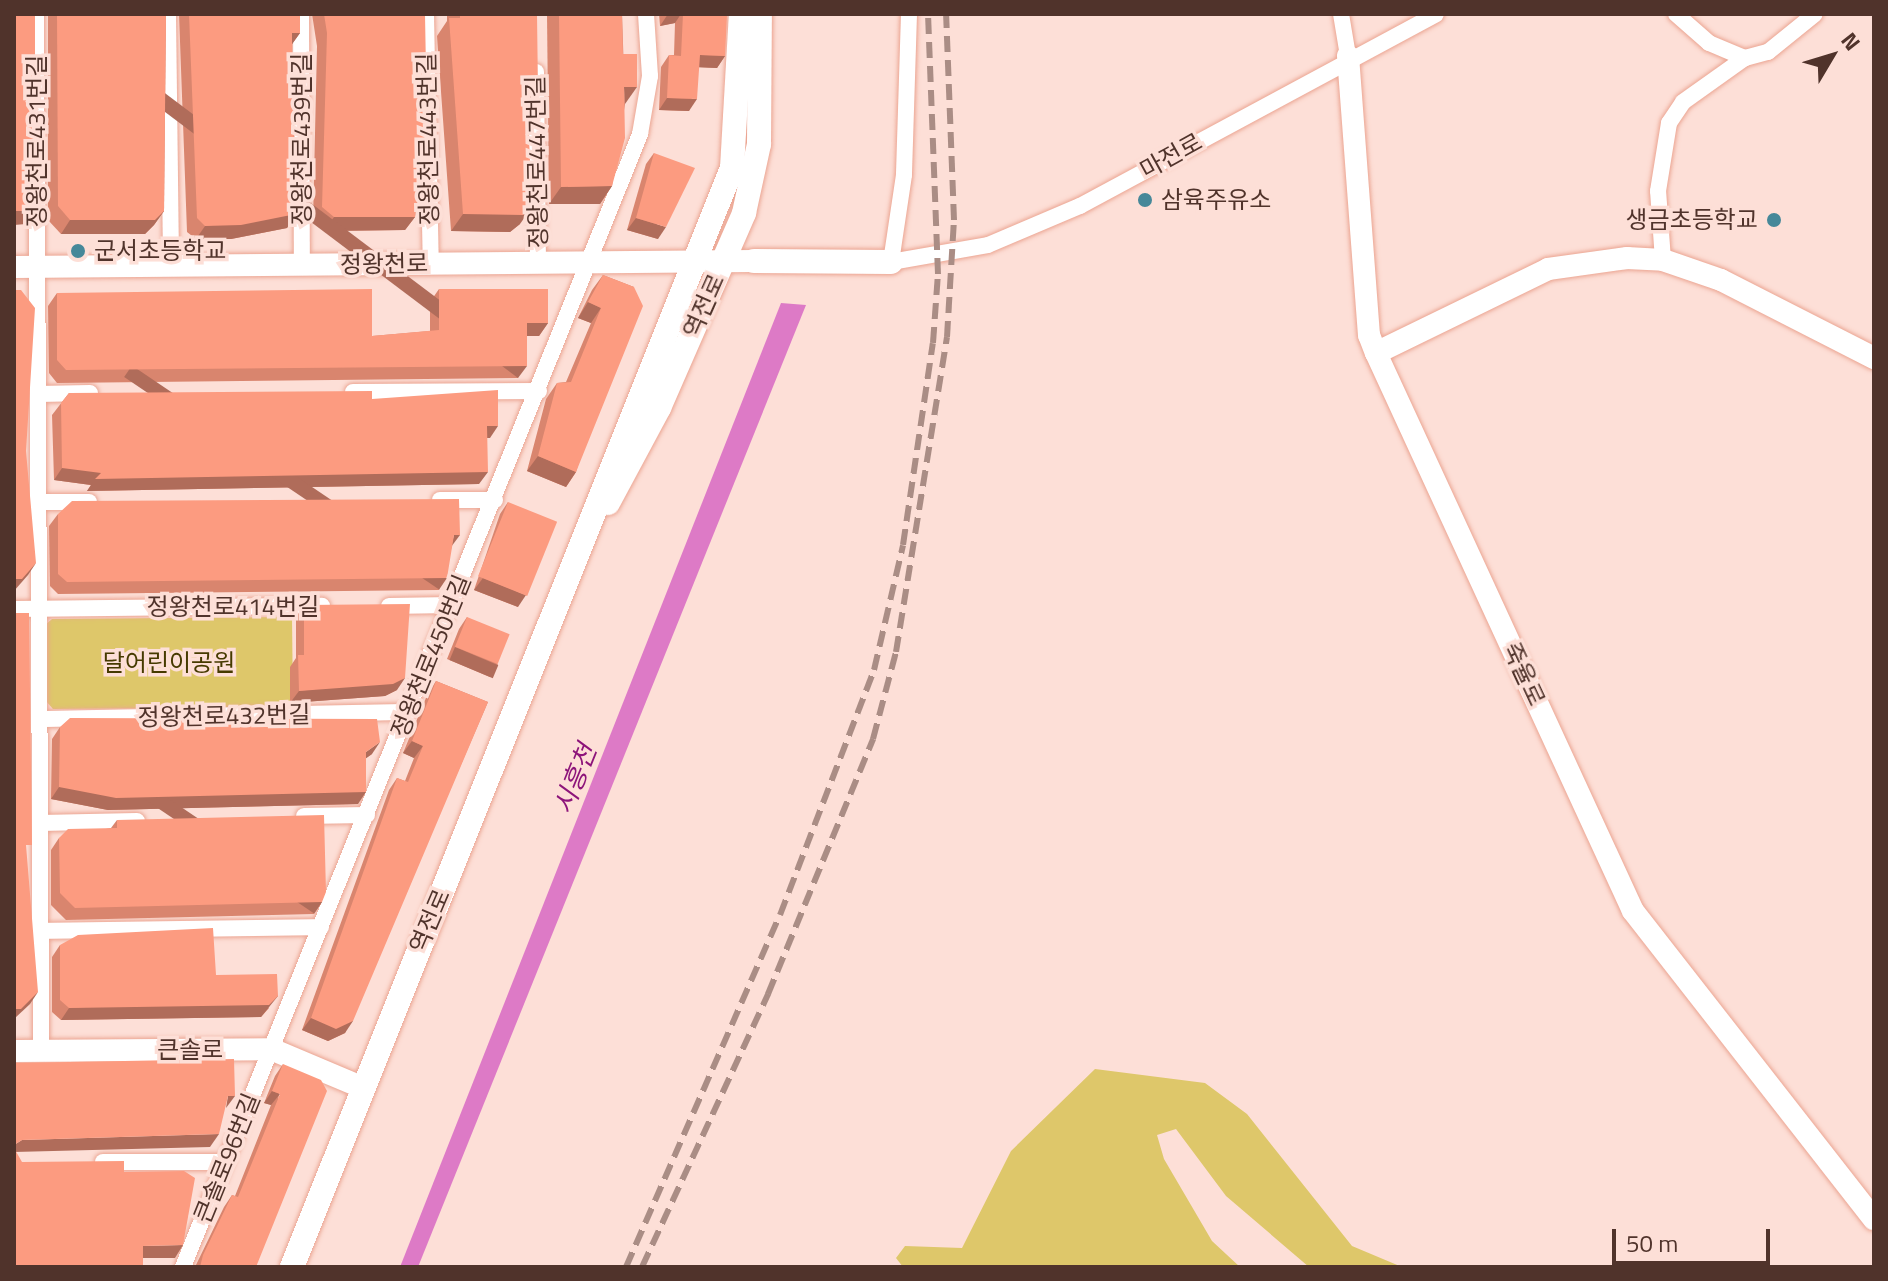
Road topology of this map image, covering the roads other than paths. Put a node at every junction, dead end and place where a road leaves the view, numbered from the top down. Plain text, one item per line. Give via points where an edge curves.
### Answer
1 (36, 14) edge
2 (168, 14) edge
3 (301, 14) edge
4 (426, 14) edge
5 (646, 14) edge
6 (741, 14) edge
7 (760, 14) edge
8 (909, 14) edge
9 (1341, 14) edge
10 (1436, 14) edge
11 (1676, 14) edge
12 (1815, 14) edge
13 (536, 45) edge
14 (1348, 56) junction
15 (1745, 58) junction
16 (1663, 260) junction
17 (723, 261) junction
18 (754, 261) joint
19 (592, 262) junction
20 (693, 262) junction
21 (891, 262) junction
22 (538, 263) junction
23 (431, 264) junction
24 (302, 265) junction
25 (171, 266) junction
26 (14, 267) edge
27 (37, 267) junction
28 (1376, 353) junction
29 (1874, 358) edge
30 (539, 391) junction
31 (336, 392) edge
32 (116, 393) edge
33 (38, 394) junction
34 (416, 500) edge
35 (495, 500) junction
36 (39, 502) junction
37 (117, 502) edge
38 (568, 575) junction
39 (452, 605) junction
40 (341, 606) edge
41 (372, 606) edge
42 (14, 609) edge
43 (39, 609) junction
44 (408, 712) junction
45 (40, 719) junction
46 (367, 815) junction
47 (289, 817) edge
48 (165, 820) edge
49 (40, 823) junction
50 (321, 927) junction
51 (41, 931) junction
52 (271, 1049) junction
53 (14, 1051) edge
54 (41, 1051) junction
55 (359, 1086) junction
56 (90, 1162) edge
57 (225, 1162) junction
58 (1874, 1219) edge
59 (183, 1267) edge
60 (292, 1267) edge

1 - 27 street, 정왕천로431번길
2 - 25 street
3 - 24 street, 정왕천로439번길
4 - 23 street, 정왕천로443번길
5 - 19 street, 정왕천로450번길 via 645,109
6 - 20 main road, 역전로 via 732,168
7 - 17 main road, 역전로 via 759,144
8 - 21 street via 904,175
9 - 14 street
10 - 14 street, 마전로
11 - 15 street via 1709,43
12 - 15 street via 1768,52
13 - 22 street, 정왕천로447번길
14 - 21 street, 마전로 via 1080,206 988,245
14 - 28 street, 죽율로 via 1369,335
15 - 16 street via 1683,102 1669,123 1658,191
16 - 28 street via 1548,269
16 - 29 street via 1754,294
17 - 18 street, 정왕천로
17 - 20 street, 정왕천로
17 - 38 main road, 역전로 via 659,408
18 - 21 main road
19 - 20 street, 정왕천로
19 - 22 street, 정왕천로
19 - 30 street, 정왕천로450번길
20 - 38 main road, 역전로
22 - 23 street, 정왕천로
23 - 24 street, 정왕천로
24 - 25 street, 정왕천로
25 - 27 street, 정왕천로
26 - 27 street, 정왕천로
27 - 33 street
28 - 58 street, 죽율로 via 1633,911
30 - 31 street
30 - 35 street, 정왕천로450번길
32 - 33 street
33 - 36 street
34 - 35 street
35 - 39 street, 정왕천로450번길
36 - 37 street
36 - 43 street
38 - 55 main road, 역전로 via 515,720
39 - 41 street
39 - 44 street, 정왕천로450번길
40 - 43 street, 정왕천로414번길
42 - 43 street, 정왕천로414번길
43 - 45 street
44 - 45 street, 정왕천로432번길
44 - 46 street, 정왕천로450번길
45 - 49 street
46 - 47 street
46 - 50 street, 정왕천로450번길
48 - 49 street
49 - 51 street
50 - 51 street
50 - 52 street, 정왕천로450번길
51 - 54 street
52 - 54 street, 큰솔로
52 - 55 street, 큰솔로
52 - 57 street, 큰솔로96번길
53 - 54 street, 큰솔로
55 - 60 main road, 역전로
56 - 57 street
57 - 59 street, 큰솔로96번길

